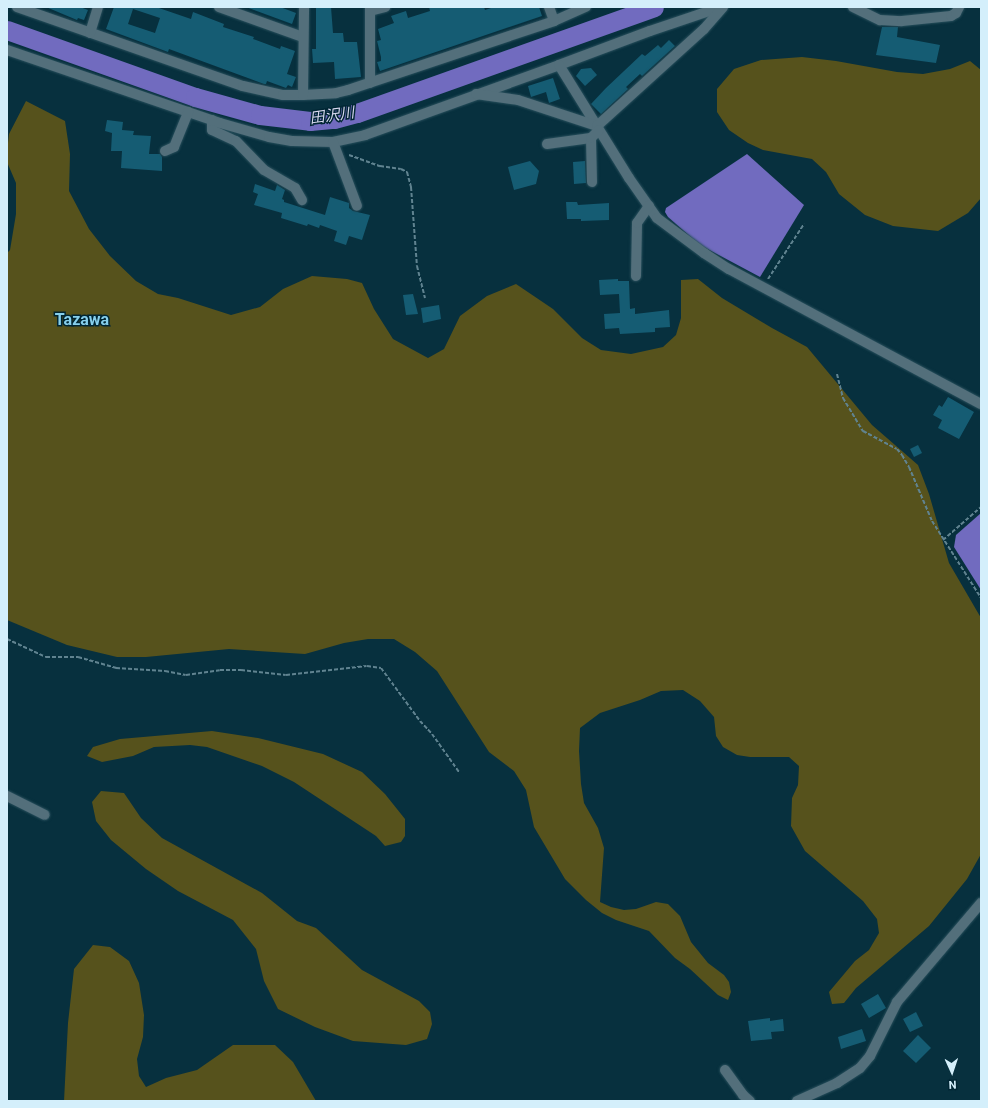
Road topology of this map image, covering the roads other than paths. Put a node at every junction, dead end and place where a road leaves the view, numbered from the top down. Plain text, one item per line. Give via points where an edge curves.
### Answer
1 (17, 7) edge
2 (98, 7) edge
3 (219, 7) edge
4 (304, 7) edge
5 (385, 7) edge
6 (549, 7) edge
7 (586, 7) edge
8 (722, 7) edge
9 (853, 7) edge
10 (958, 7) edge
11 (370, 9) edge
12 (554, 20) junction
13 (90, 32) junction
14 (304, 37) junction
15 (7, 50) edge
16 (559, 65) junction
17 (370, 82) junction
18 (476, 94) junction
19 (303, 95) junction
20 (188, 112) junction
21 (212, 120) junction
22 (598, 128) junction
23 (591, 138) junction
24 (335, 142) junction
25 (547, 144) dead end
26 (165, 151) dead end
27 (592, 182) dead end
28 (302, 200) dead end
29 (357, 206) dead end
30 (649, 206) junction
31 (636, 276) dead end
32 (981, 404) edge
33 (7, 796) edge
34 (45, 815) dead end
35 (981, 903) edge
36 (725, 1070) dead end
37 (750, 1101) edge
38 (797, 1101) edge

1 - 13 street
2 - 13 street
3 - 14 street
4 - 14 street
5 - 11 street
6 - 12 street
7 - 12 street
8 - 16 street
8 - 22 street via 688,45
9 - 10 street via 880,20 896,21 951,16 956,13
11 - 17 street
12 - 17 street
13 - 19 street via 244,86 283,95
14 - 19 street
15 - 20 street
16 - 18 street
16 - 22 street
17 - 19 street via 336,93
18 - 22 street via 518,100
18 - 24 street via 365,135
20 - 21 street
20 - 26 street via 174,147
21 - 24 street via 268,137 292,141
21 - 28 street via 212,130 236,140 264,170 295,188
22 - 23 street
22 - 30 street
23 - 25 street
23 - 27 street
24 - 29 street
30 - 31 street via 637,223
30 - 32 street via 657,218 704,253 762,287
33 - 34 street
35 - 38 street via 897,1002 870,1056 860,1068 837,1083
36 - 37 street

